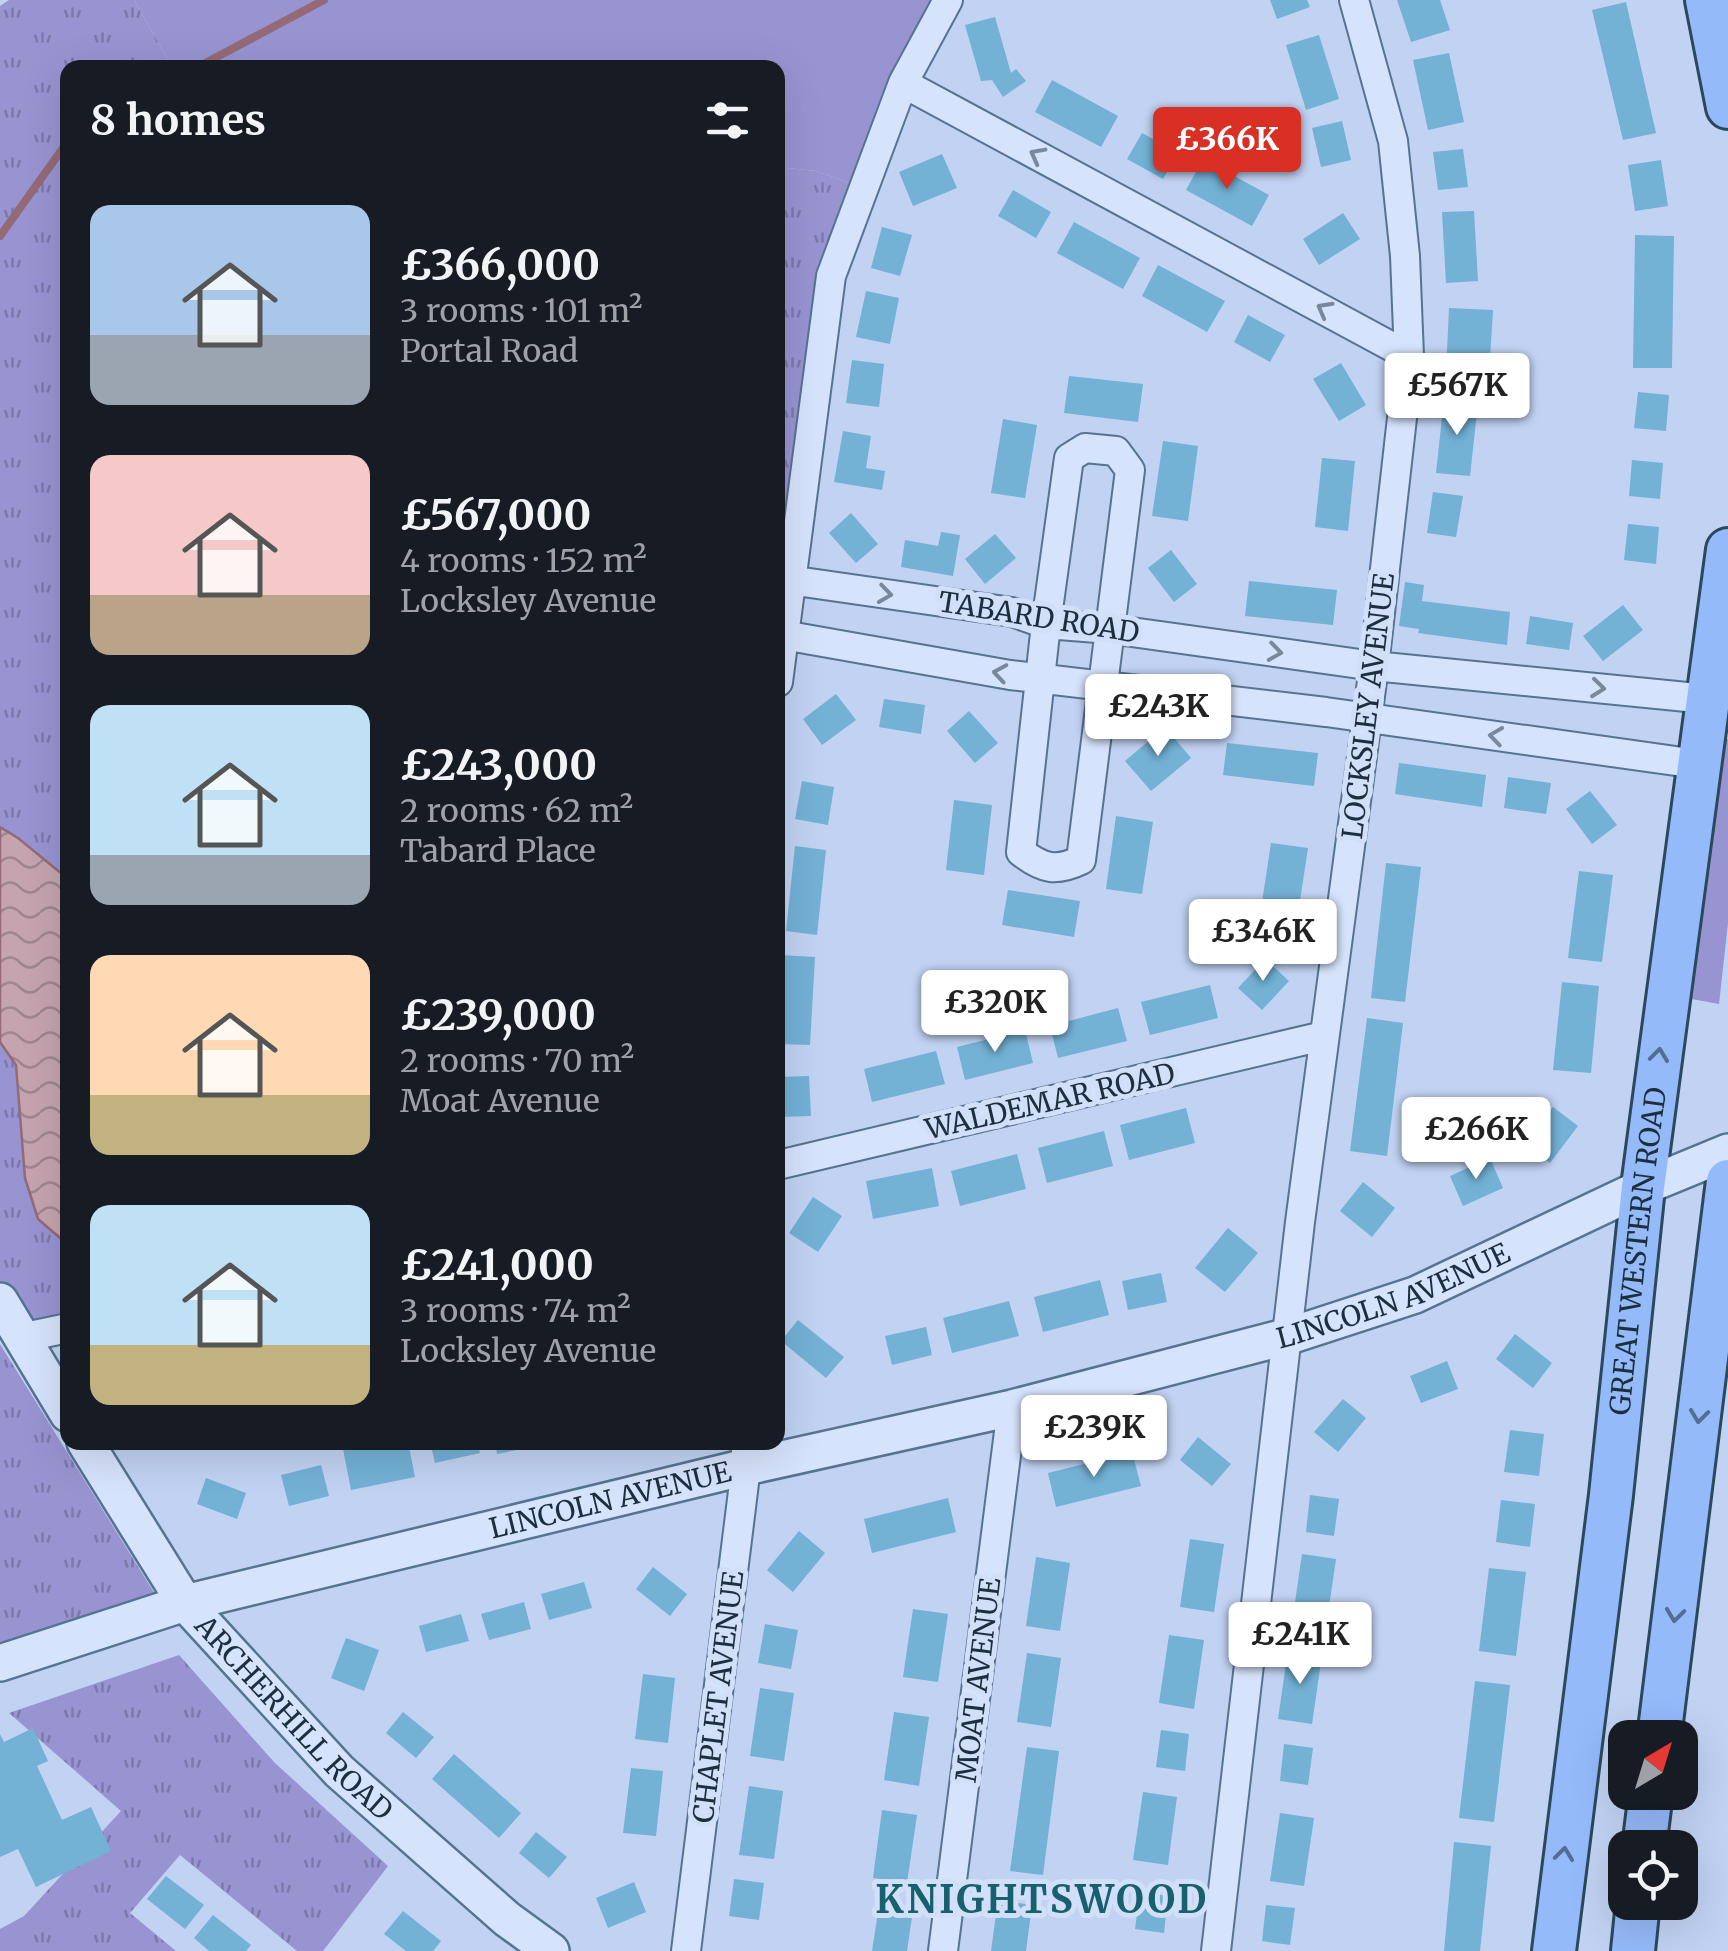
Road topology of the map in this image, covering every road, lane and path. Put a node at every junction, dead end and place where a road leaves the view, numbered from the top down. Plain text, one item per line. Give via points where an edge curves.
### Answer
1 (948, 0) edge
2 (1354, 0) edge
3 (1707, 0) edge
4 (902, 83) junction
5 (1728, 107) edge
6 (1409, 356) junction
7 (1728, 550) edge
8 (788, 580) junction
9 (785, 613) edge
10 (1046, 624) junction
11 (1110, 629) junction
12 (785, 635) edge
13 (1374, 666) junction
14 (1041, 678) junction
15 (1104, 686) junction
16 (1707, 698) junction
17 (1366, 718) junction
18 (1697, 764) junction
19 (1323, 1036) junction
20 (1728, 1152) edge
21 (785, 1163) edge
22 (1728, 1180) edge
23 (1642, 1187) junction
24 (0, 1300) edge
25 (60, 1330) edge
26 (1289, 1336) junction
27 (20, 1338) junction
28 (1718, 1354) edge
29 (60, 1401) edge
30 (1012, 1408) junction
31 (785, 1448) edge
32 (90, 1450) edge
33 (774, 1450) edge
34 (746, 1455) edge
35 (185, 1602) junction
36 (0, 1663) edge
37 (1662, 1720) edge
38 (1636, 1920) edge
39 (552, 1951) edge
40 (686, 1951) edge
41 (943, 1951) edge
42 (1216, 1951) edge
43 (1554, 1951) edge
44 (1633, 1951) edge

1 - 4 street
2 - 6 street, LOCKSLEY AVENUE via 1394,141
3 - 5 main road
6 -> 4 street
4 - 8 street via 831,276
6 - 13 street, LOCKSLEY AVENUE
7 - 16 main road, GREAT WESTERN ROAD
8 - 9 street
8 -> 10 street, TABARD ROAD via 1012,612
10 - 11 street, TABARD ROAD
10 - 11 street via 1069,458 1086,448 1116,451 1130,470
10 - 14 street
11 -> 13 street, TABARD ROAD
11 - 15 street
14 -> 12 street, TABARD ROAD
13 -> 16 street, TABARD ROAD
13 - 17 street, LOCKSLEY AVENUE
14 - 15 street, TABARD ROAD
14 - 15 street via 1021,852 1037,864 1064,868 1081,860
15 - 17 street, TABARD ROAD
16 - 18 main road, GREAT WESTERN ROAD
18 -> 17 street, TABARD ROAD
17 - 19 street, LOCKSLEY AVENUE
23 -> 18 main road, GREAT WESTERN ROAD
19 - 21 street, WALDEMAR ROAD
19 - 26 street, LOCKSLEY AVENUE
20 - 23 street, LINCOLN AVENUE
22 - 28 main road
23 - 26 street, LINCOLN AVENUE via 1414,1295
43 -> 23 main road, GREAT WESTERN ROAD
24 - 27 street
25 - 27 street
26 - 30 street, LINCOLN AVENUE
26 - 42 street, LOCKSLEY AVENUE
27 - 29 street
28 -> 37 main road
30 - 31 street, LINCOLN AVENUE
30 - 41 street, MOAT AVENUE
32 - 35 street, ARCHERHILL ROAD
33 - 34 street, LINCOLN AVENUE
34 - 35 street, LINCOLN AVENUE
34 - 40 street, CHAPLET AVENUE
35 - 36 street, LINCOLN AVENUE
35 - 39 street, ARCHERHILL ROAD via 340,1772
38 - 44 main road

